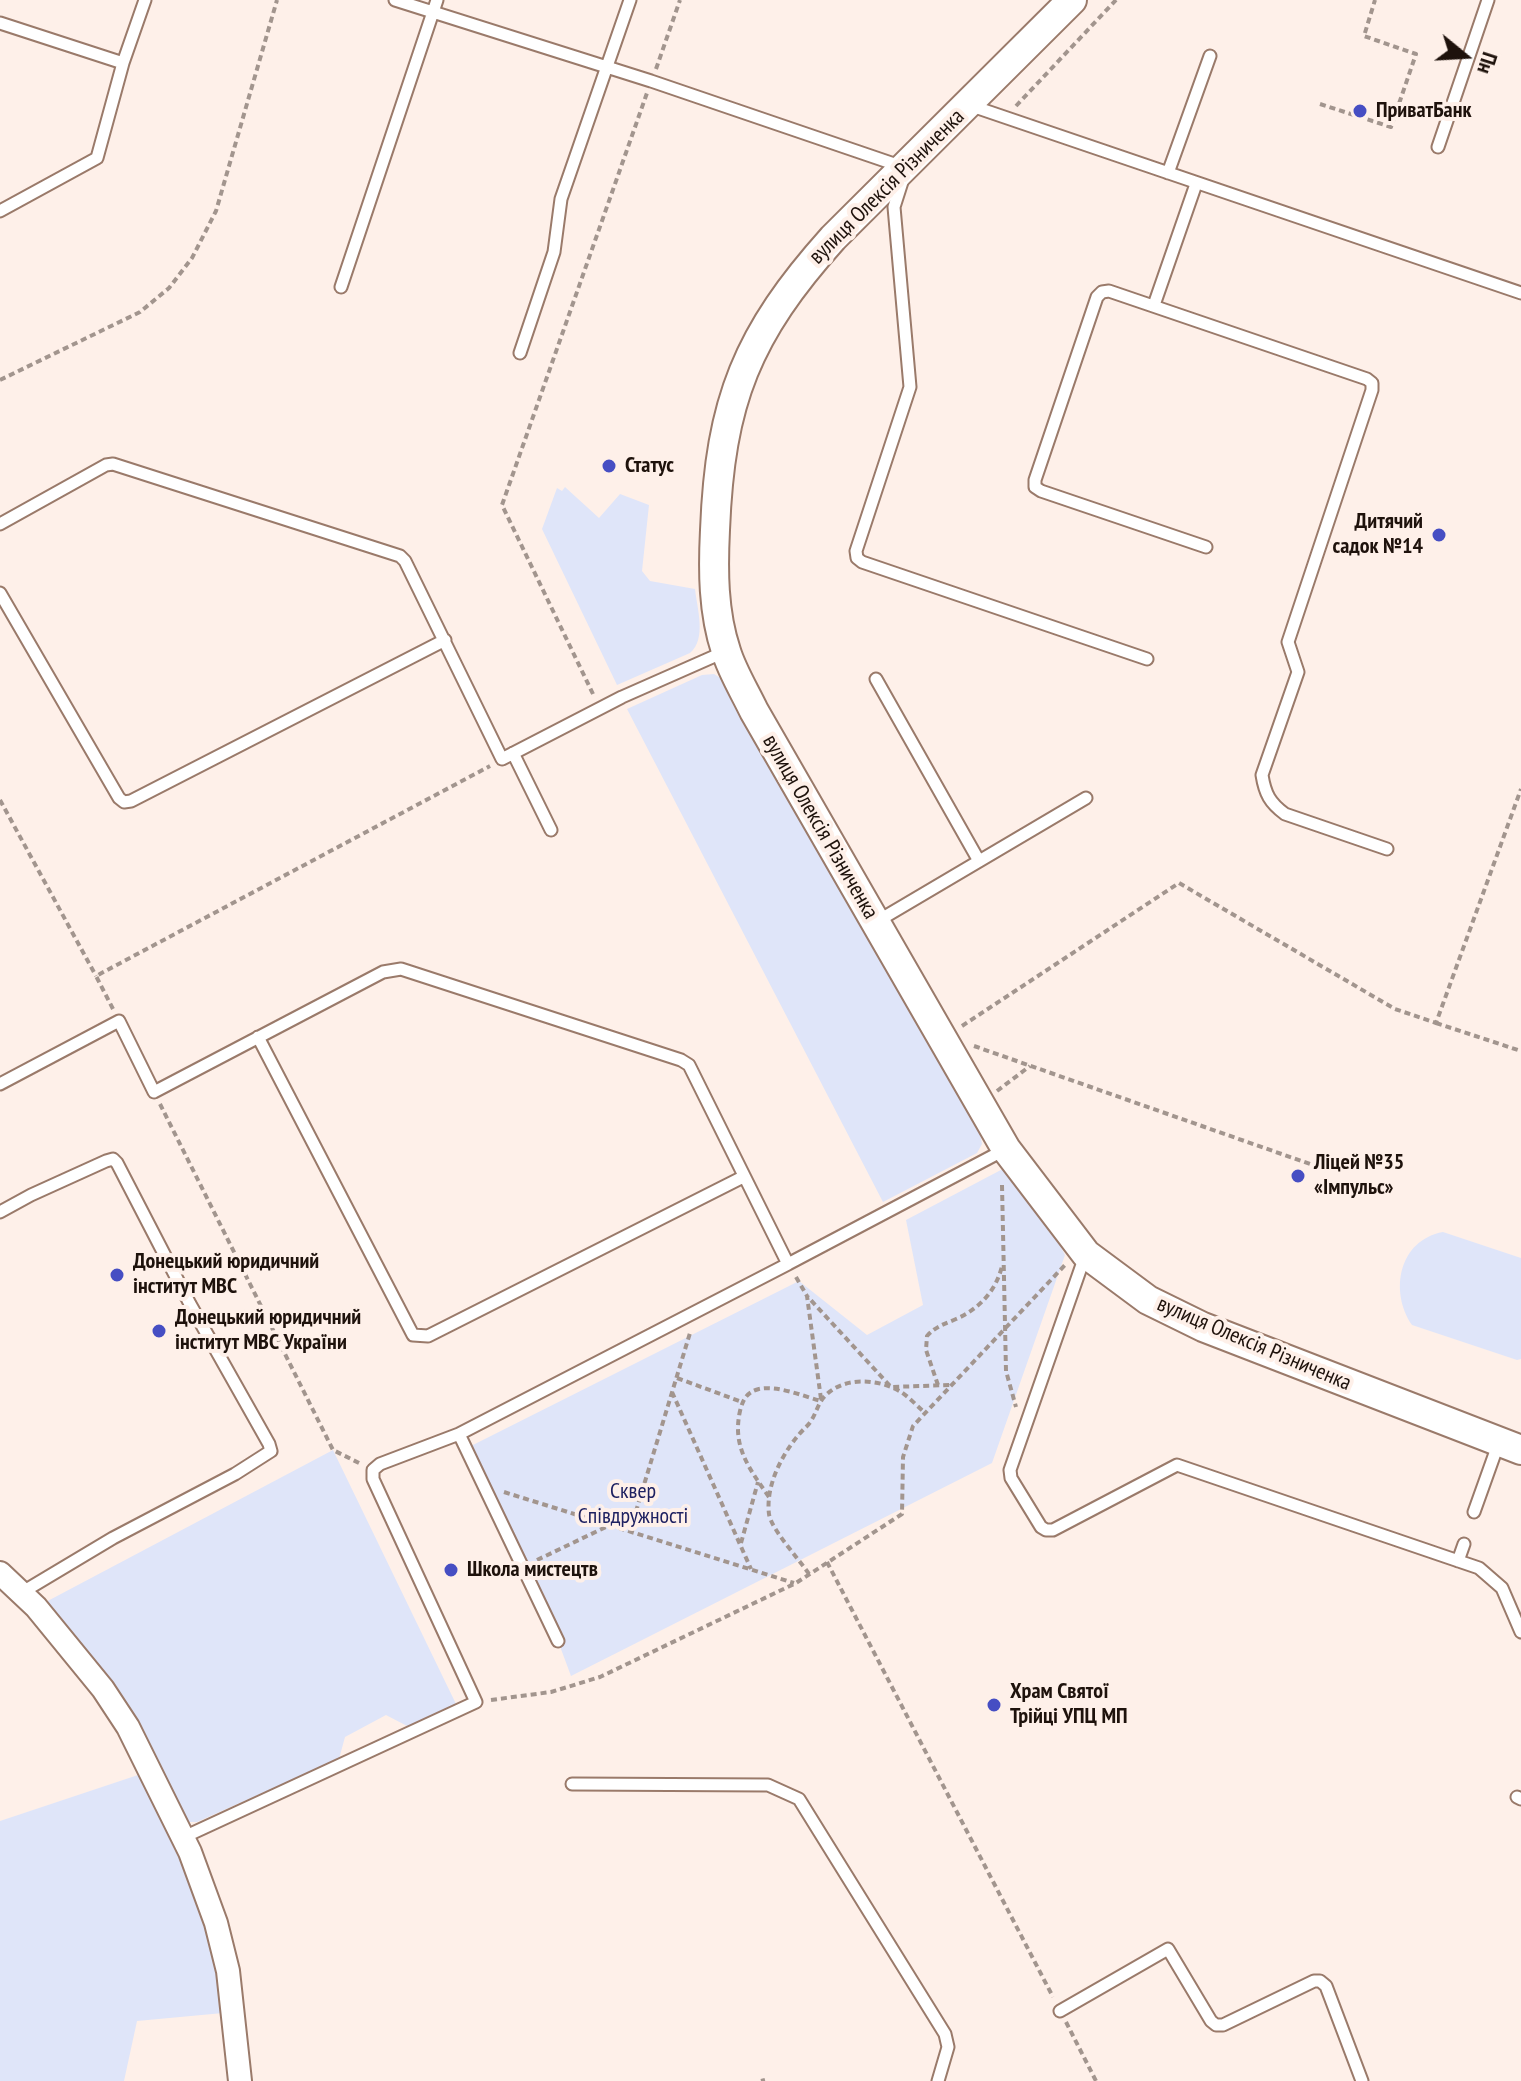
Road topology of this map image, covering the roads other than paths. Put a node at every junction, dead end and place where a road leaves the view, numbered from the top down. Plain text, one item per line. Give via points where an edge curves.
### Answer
1 (145, 0) edge
2 (395, 0) edge
3 (437, 0) edge
4 (630, 0) edge
5 (1072, 0) edge
6 (1488, 0) edge
7 (433, 13) junction
8 (0, 23) edge
9 (1210, 56) dead end
10 (123, 63) junction
11 (607, 68) junction
12 (969, 105) junction
13 (1438, 147) dead end
14 (906, 168) junction
15 (1168, 173) junction
16 (1196, 184) junction
17 (0, 211) edge
18 (341, 287) dead end
19 (1521, 293) edge
20 (1154, 305) junction
21 (520, 353) dead end
22 (0, 524) edge
23 (1206, 547) dead end
24 (0, 593) edge
25 (445, 640) junction
26 (726, 651) junction
27 (1147, 659) dead end
28 (876, 679) dead end
29 (508, 756) junction
30 (1086, 798) dead end
31 (551, 830) dead end
32 (1387, 849) dead end
33 (979, 861) junction
34 (876, 922) junction
35 (258, 1037) junction
36 (0, 1084) edge
37 (1002, 1152) junction
38 (743, 1177) junction
39 (0, 1212) edge
40 (1077, 1258) junction
41 (788, 1264) junction
42 (459, 1434) junction
43 (1510, 1446) edge
44 (1474, 1512) dead end
45 (1464, 1544) dead end
46 (1458, 1561) junction
47 (0, 1573) edge
48 (21, 1593) junction
49 (1521, 1632) edge
50 (558, 1641) dead end
51 (572, 1784) dead end
52 (184, 1837) junction
53 (1060, 2011) road end
54 (240, 2081) edge
55 (938, 2081) edge
56 (1362, 2081) edge

1 - 10 lane
2 - 7 lane
3 - 7 lane
4 - 11 lane
5 - 12 street, вулиця Олексія Різниченка
6 - 13 lane
7 - 11 lane
7 - 18 lane
8 - 10 lane
9 - 15 lane
10 - 17 lane via 97,158
11 - 14 lane
11 - 21 lane via 561,199 554,252
12 - 14 street, вулиця Олексія Різниченка
12 - 15 lane
14 - 26 street, вулиця Олексія Різниченка via 799,276 743,370 725,425 716,493 713,580
14 - 27 lane via 894,207 910,387 857,558
15 - 16 lane
16 - 19 lane
16 - 20 lane
20 - 23 lane via 1109,291 1097,297 1035,487
20 - 32 lane via 1372,383 1288,642 1298,672 1262,775 1265,793 1285,814
22 - 25 lane via 113,464 400,556
24 - 25 lane via 124,802
25 - 29 lane
26 - 29 lane
26 - 34 street, вулиця Олексія Різниченка via 754,711
28 - 33 lane
29 - 31 lane
30 - 33 lane
33 - 34 lane
34 - 37 street, вулиця Олексія Різниченка
35 - 36 lane via 154,1092 119,1021
35 - 38 lane via 383,972 401,969 681,1060 695,1074
35 - 38 lane via 413,1335 419,1337
37 - 40 street, вулиця Олексія Різниченка
37 - 41 lane
38 - 41 lane
39 - 48 lane via 113,1159 271,1451
40 - 43 street, вулиця Олексія Різниченка via 1203,1327
40 - 46 lane via 1009,1474 1041,1527 1053,1530 1177,1465
41 - 42 lane
42 - 50 lane
42 - 52 lane via 380,1464 373,1479 476,1702
43 - 44 lane
45 - 46 lane
46 - 49 lane via 1479,1568 1502,1588
47 - 48 street
48 - 52 street via 103,1689
51 - 55 lane via 768,1785 799,1799 945,2034 948,2047
52 - 54 street via 228,1971
53 - 56 lane via 1168,1949 1216,2025 1320,1981

